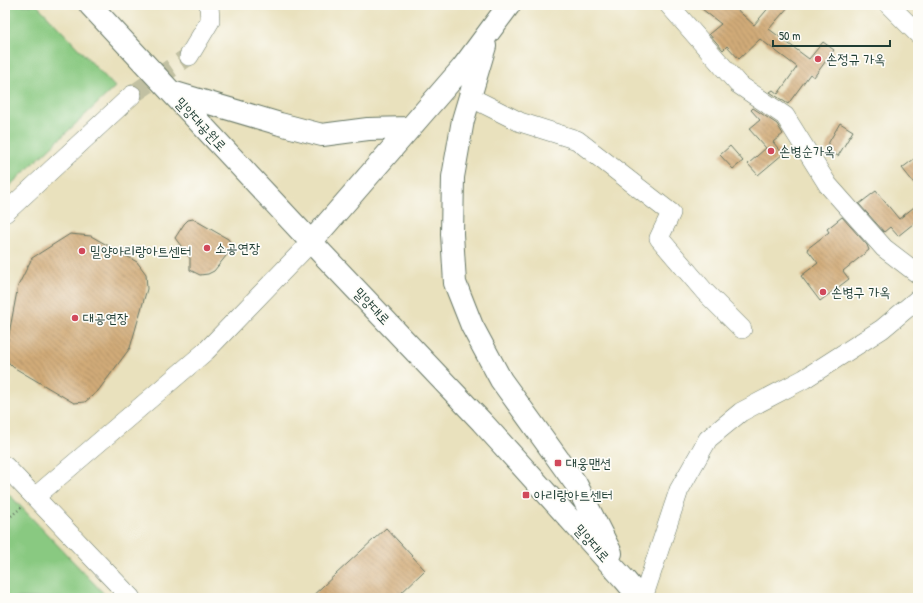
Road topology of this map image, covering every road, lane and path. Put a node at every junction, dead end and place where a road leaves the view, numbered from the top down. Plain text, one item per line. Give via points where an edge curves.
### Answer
1 (90, 5) edge
2 (209, 5) edge
3 (509, 5) edge
4 (669, 5) edge
5 (889, 5) edge
6 (488, 33) junction
7 (918, 34) edge
8 (189, 56) tunnel mouth
9 (171, 92) junction
10 (132, 95) tunnel mouth
11 (470, 97) junction
12 (410, 128) junction
13 (5, 213) edge
14 (311, 242) junction
15 (918, 274) edge
16 (918, 299) edge
17 (742, 329) dead end
18 (5, 466) edge
19 (35, 497) junction
20 (5, 521) edge
21 (624, 578) junction
22 (130, 598) edge
23 (640, 598) edge
24 (643, 598) edge

1 - 9 main road, 밀양대공원로
2 - 8 street via 210,21
3 - 6 main road
4 - 15 street via 738,84 785,116 828,185 884,248
5 - 7 street
6 - 11 main road
6 - 12 main road via 463,67
9 - 12 main road via 322,135 368,129
9 - 14 main road, 밀양대공원로
10 - 13 street
11 - 17 street via 520,122 577,140 671,213 659,238 705,292
11 - 21 main road via 463,120 453,177 452,234 455,283 472,326 501,380 576,484
12 - 14 main road
14 - 19 street via 206,351
14 - 21 main road, 밀양대로 via 482,422
16 - 24 street via 882,328 804,379 741,412 708,439 680,490
18 - 19 street
19 - 20 path
19 - 22 street
21 - 23 main road, 밀양대로

